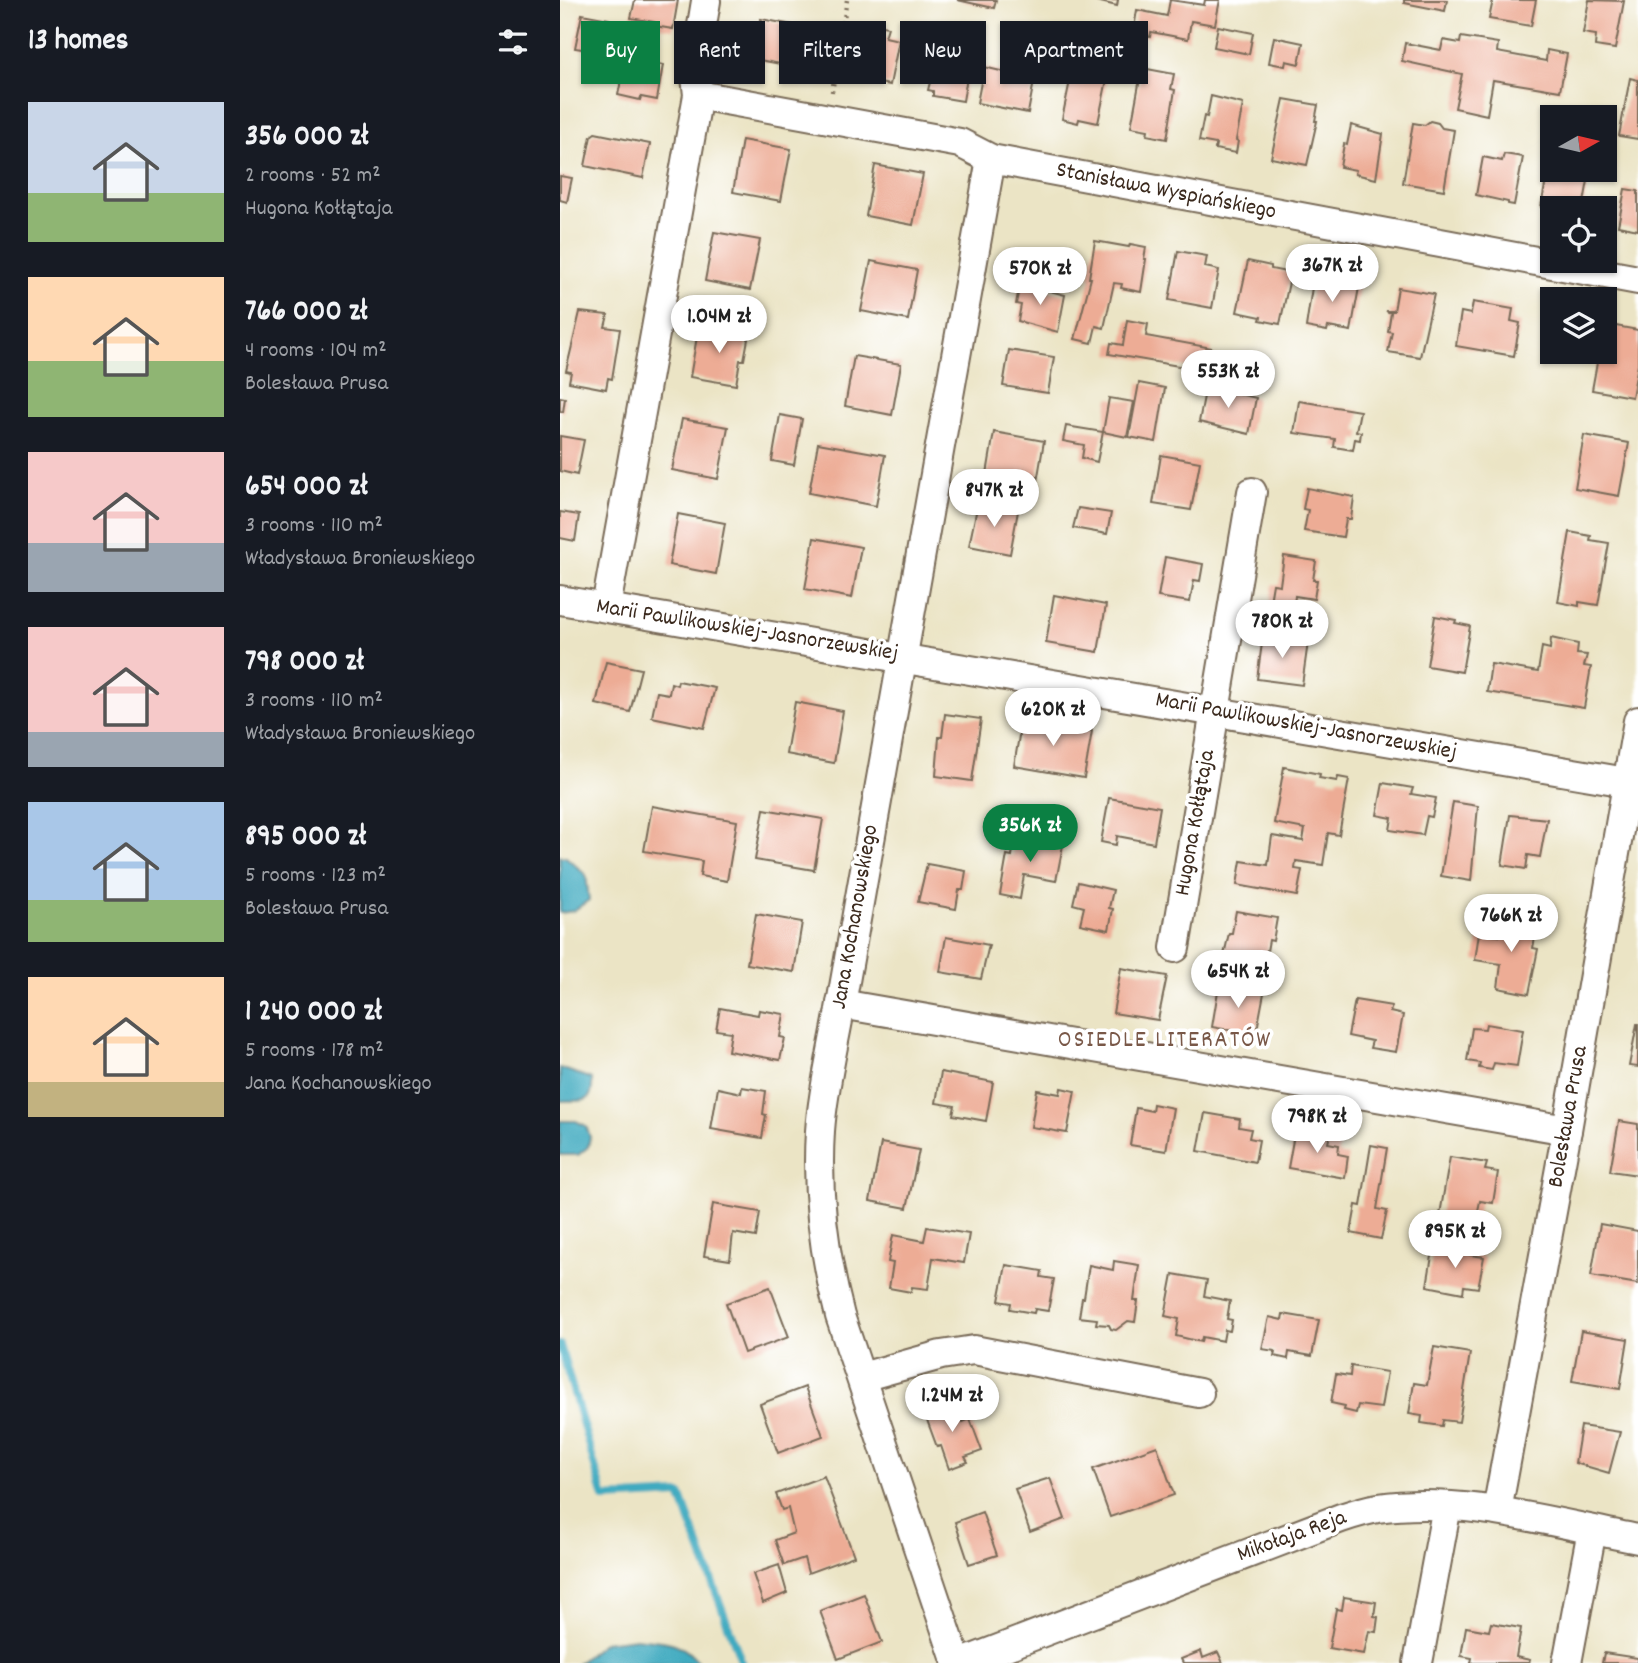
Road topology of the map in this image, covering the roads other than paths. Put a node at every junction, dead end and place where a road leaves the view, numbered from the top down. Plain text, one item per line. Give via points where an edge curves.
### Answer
1 (706, 1) edge
2 (698, 95) junction
3 (991, 159) junction
4 (1638, 280) edge
5 (1252, 492) dead end
6 (560, 600) edge
7 (606, 607) junction
8 (902, 656) junction
9 (1215, 712) junction
10 (1638, 721) edge
11 (1633, 783) edge
12 (1175, 948) dead end
13 (841, 1004) junction
14 (1567, 1130) junction
15 (862, 1377) junction
16 (1199, 1393) dead end
17 (1447, 1506) junction
18 (1497, 1511) junction
19 (1592, 1530) junction
20 (1638, 1539) edge
21 (960, 1663) edge
22 (1418, 1663) edge
23 (1567, 1663) edge

1 - 2 street via 695,68
2 - 3 street, Stanisława Wyspiańskiego via 960,143
2 - 7 street
3 - 4 street, Stanisława Wyspiańskiego
3 - 8 street, Jana Kochanowskiego
5 - 9 street, Hugona Kołłątaja
6 - 7 street, Marii Pawlikowskiej-Jasnorzewskiej
7 - 8 street, Marii Pawlikowskiej-Jasnorzewskiej
8 - 9 street, Marii Pawlikowskiej-Jasnorzewskiej
8 - 13 street, Jana Kochanowskiego
9 - 11 street, Marii Pawlikowskiej-Jasnorzewskiej
9 - 12 street, Hugona Kołłątaja
10 - 11 street, Bolesława Prusa
11 - 14 street, Bolesława Prusa
13 - 14 street
13 - 15 street, Jana Kochanowskiego via 820,1128 818,1180 829,1275
14 - 18 street, Bolesława Prusa
15 - 16 street via 974,1350
15 - 21 street, Jana Kochanowskiego
17 - 18 street, Mikołaja Reja
17 - 21 street, Mikołaja Reja via 1376,1508 1341,1518
17 - 22 street
18 - 19 street, Mikołaja Reja
19 - 20 street, Mikołaja Reja
19 - 23 street

